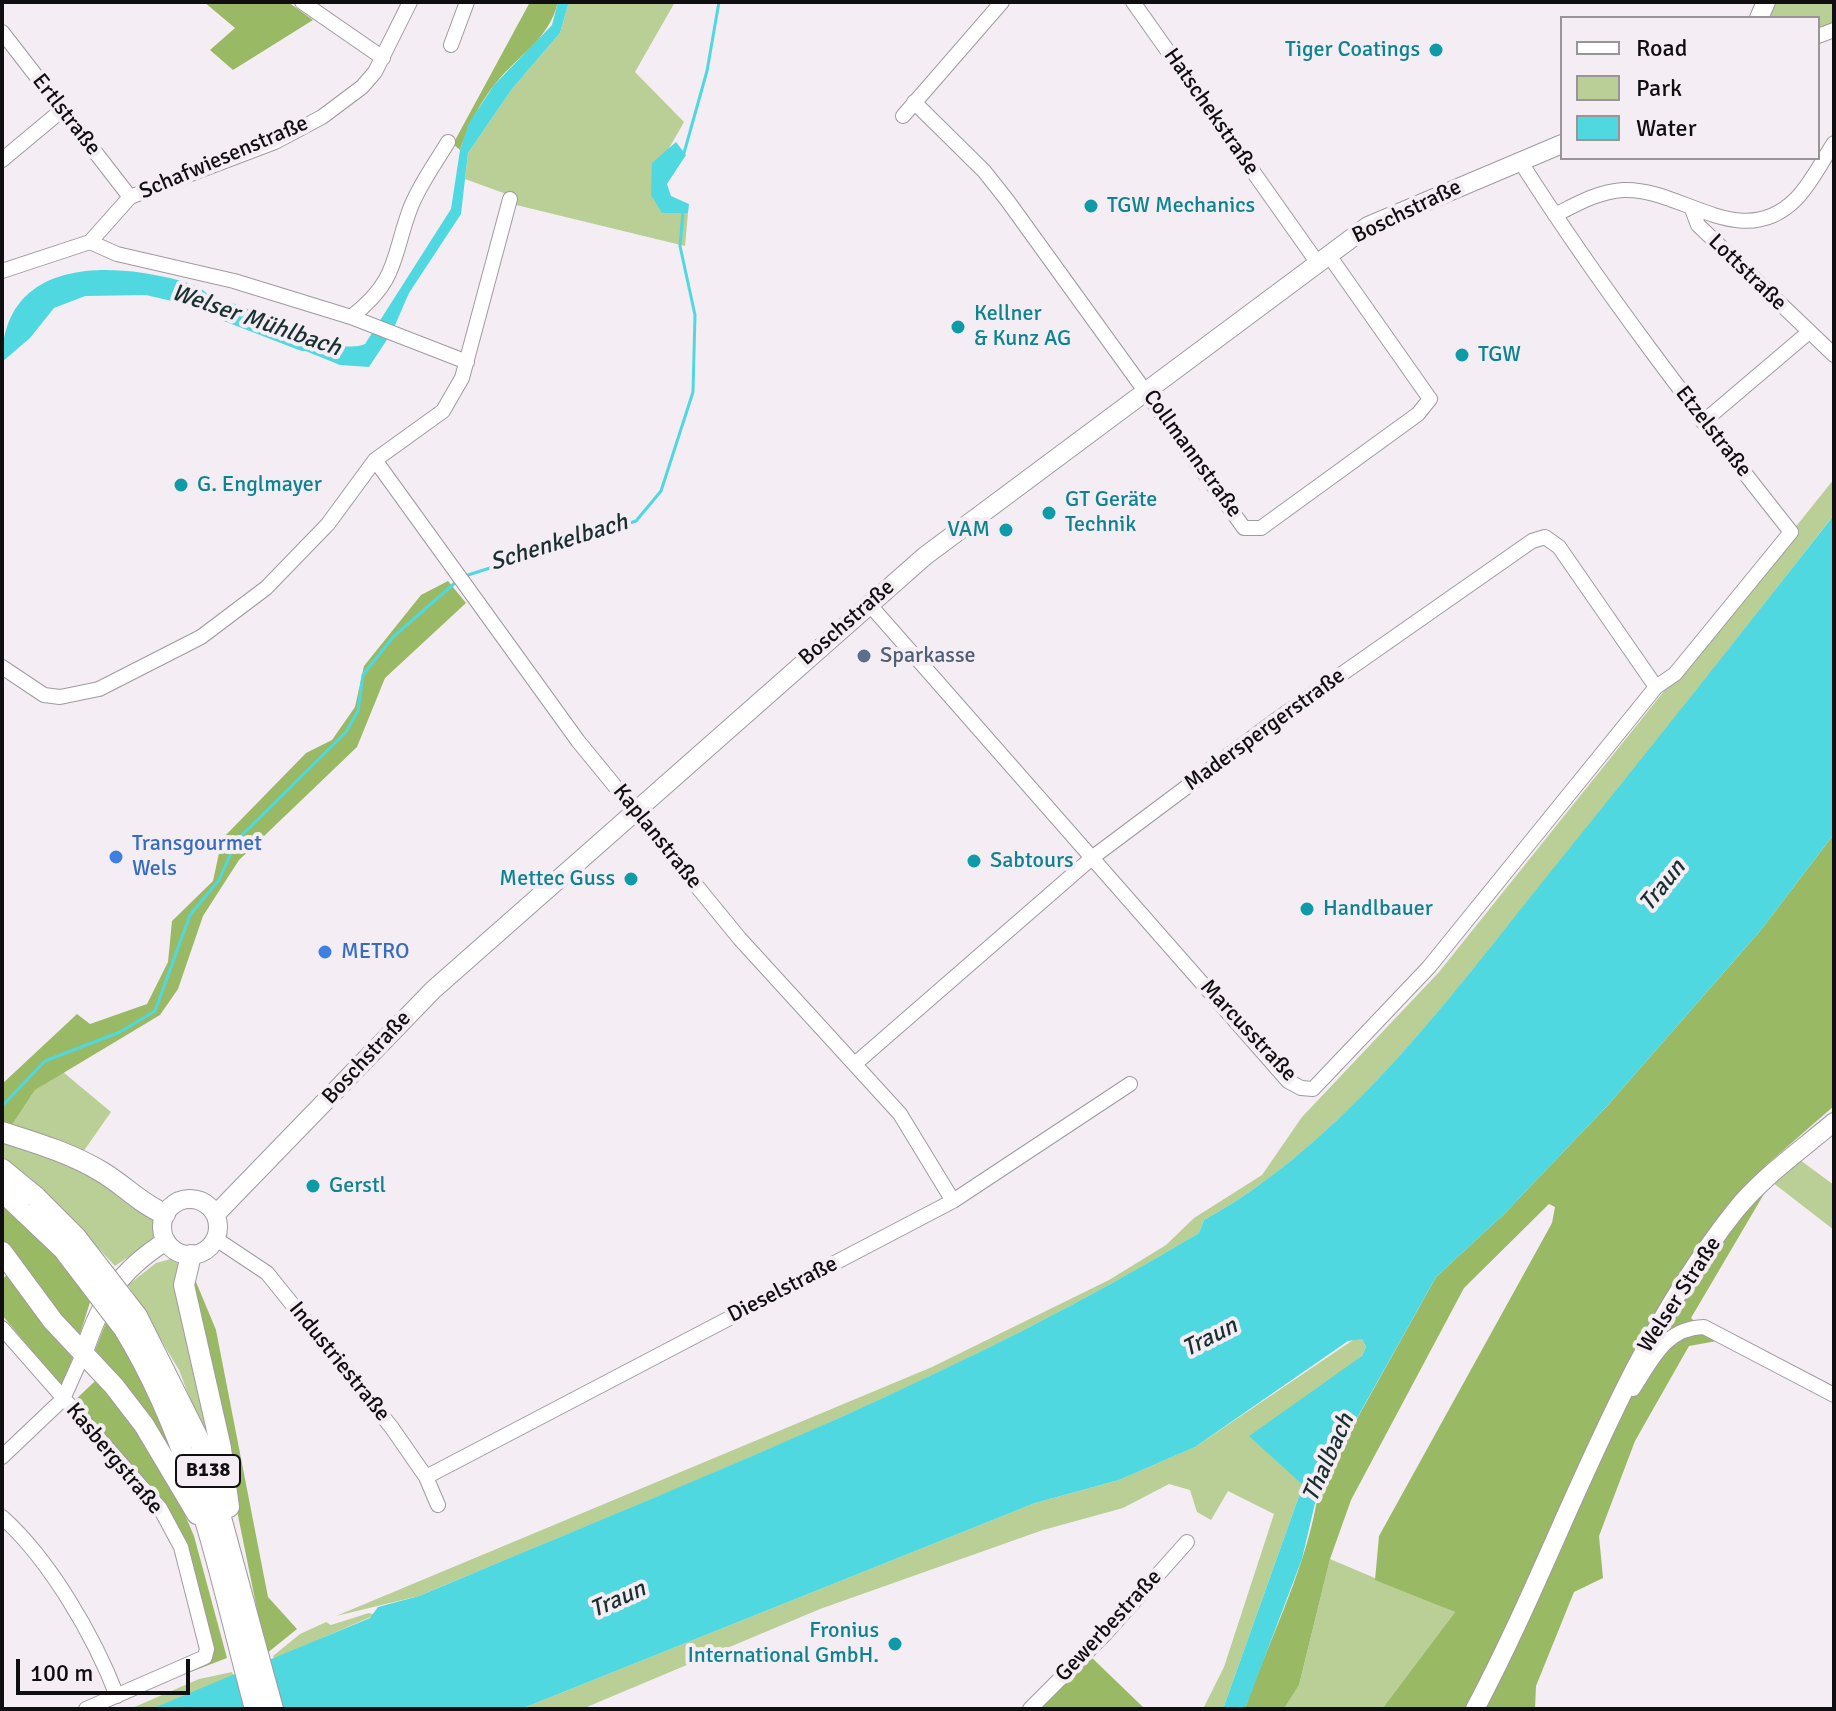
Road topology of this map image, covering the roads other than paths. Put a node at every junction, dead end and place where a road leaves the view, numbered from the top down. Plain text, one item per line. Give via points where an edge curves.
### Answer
1 (302, 2) edge
2 (410, 2) edge
3 (467, 2) edge
4 (1002, 2) edge
5 (1133, 2) edge
6 (2, 32) edge
7 (451, 45) dead end
8 (383, 58) junction
9 (914, 102) junction
10 (62, 110) junction
11 (903, 116) dead end
12 (448, 142) dead end
13 (1834, 143) edge
14 (1560, 145) edge
15 (2, 160) edge
16 (1520, 161) junction
17 (130, 197) junction
18 (510, 199) dead end
19 (1692, 209) junction
20 (1555, 215) junction
21 (90, 242) junction
22 (1323, 258) junction
23 (2, 271) edge
24 (351, 317) junction
25 (1809, 332) junction
26 (1834, 355) edge
27 (467, 362) junction
28 (1145, 389) junction
29 (1703, 422) junction
30 (375, 460) junction
31 (869, 604) junction
32 (2, 667) edge
33 (1656, 687) junction
34 (635, 810) junction
35 (1093, 857) junction
36 (856, 1063) junction
37 (1130, 1084) dead end
38 (1834, 1122) edge
39 (2, 1132) edge
40 (2, 1169) edge
41 (2, 1191) edge
42 (953, 1201) junction
43 (31, 1206) junction
44 (165, 1214) junction
45 (216, 1214) junction
46 (216, 1239) junction
47 (166, 1241) junction
48 (2, 1252) edge
49 (191, 1255) junction
50 (130, 1322) junction
51 (2, 1328) edge
52 (84, 1352) junction
53 (1834, 1395) edge
54 (63, 1399) junction
55 (1611, 1412) junction
56 (2, 1457) edge
57 (426, 1477) junction
58 (438, 1505) dead end
59 (5, 1526) edge
60 (208, 1530) junction
61 (1187, 1542) dead end
62 (244, 1602) junction
63 (245, 1637) junction
64 (117, 1696) junction
65 (86, 1709) edge
66 (255, 1709) edge
67 (273, 1709) edge
68 (1030, 1709) edge
69 (1475, 1709) edge

1 - 8 street
2 - 8 street, Schafwiesenstraße
3 - 7 street
4 - 9 street
5 - 22 street, Hatschekstraße
6 - 10 street, Ertlstraße
8 - 17 street, Schafwiesenstraße via 362,87 302,130
9 - 11 street
9 - 28 street, Collmannstraße via 984,171
10 - 15 street
10 - 17 street, Ertlstraße
12 - 24 street via 410,209 388,279
13 - 19 street via 1798,198 1784,209 1745,221
14 - 16 main road, Boschstraße
16 - 20 street, Etzelstraße
16 - 22 main road, Boschstraße via 1408,206
17 - 21 street, Schafwiesenstraße
18 - 27 street
19 - 20 street via 1655,193 1624,190 1592,195
19 - 25 street, Lottstraße via 1698,225
20 - 29 street, Etzelstraße
21 - 23 street
21 - 24 street via 117,254 234,281
22 - 28 main road, Boschstraße
22 - 28 street, Collmannstraße via 1430,399 1390,435 1261,528 1244,528
24 - 27 street
25 - 26 street, Lottstraße
25 - 29 street
27 - 30 street via 443,411
28 - 31 main road, Boschstraße via 943,541
29 - 33 street, Etzelstraße via 1791,532 1675,674
30 - 32 street via 285,571 233,616 161,660 99,689 60,697 44,695
30 - 34 street, Kaplanstraße via 578,741
31 - 34 main road, Boschstraße
31 - 35 street, Marcusstraße
33 - 35 street, Maderspergerstraße via 1559,547 1545,537 1532,541 1276,720
33 - 35 street, Marcusstraße via 1429,967 1313,1089 1288,1081 1216,1009
34 - 36 street, Kaplanstraße via 740,939
34 - 45 main road, Boschstraße via 422,1000
35 - 36 street, Maderspergerstraße
36 - 42 street, Kaplanstraße via 900,1114
37 - 42 street, Dieselstraße
38 - 55 main road, Welser Straße via 1736,1210 1650,1340
39 - 44 main road via 99,1170
40 - 43 main road, B138
41 - 43 main road, B138
42 - 57 street, Dieselstraße
43 - 50 main road, B138, bridge via 78,1268
44 - 45 main road via 192,1198
44 - 47 main road
45 - 46 main road
46 - 49 main road via 202,1253
46 - 57 street, Industriestraße via 267,1273
47 - 49 main road
47 - 52 main road via 109,1290
48 - 52 main road via 53,1321
49 - 62 main road via 184,1285 221,1448
50 - 60 main road, B138 via 197,1488
50 - 62 main road, B138 via 201,1444
51 - 54 street, Kasbergstraße
52 - 54 street
52 - 60 main road via 144,1425
53 - 55 street via 1717,1332 1685,1328 1665,1342 1625,1401
54 - 56 street
54 - 64 street, Kasbergstraße via 160,1508 181,1547 207,1649 205,1657
55 - 69 main road, Welser Straße
57 - 58 street, Industriestraße
59 - 64 street via 84,1624
60 - 63 main road, B138
61 - 68 street, Gewerbestraße
62 - 63 main road, B138
63 - 66 main road, B138
63 - 67 main road, B138
64 - 65 street

